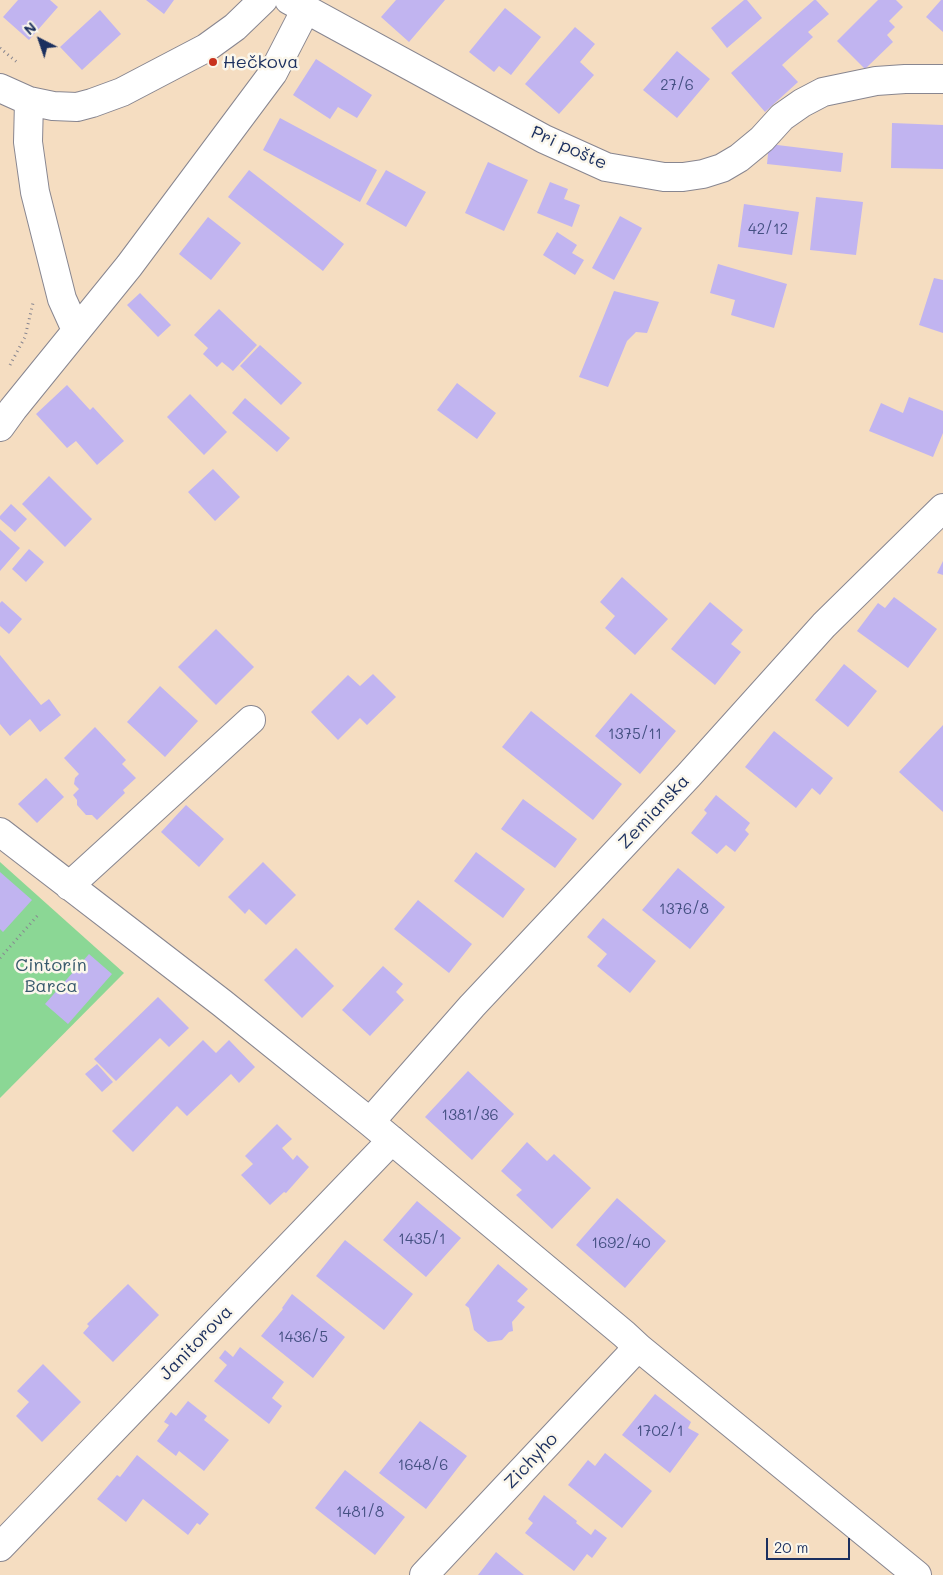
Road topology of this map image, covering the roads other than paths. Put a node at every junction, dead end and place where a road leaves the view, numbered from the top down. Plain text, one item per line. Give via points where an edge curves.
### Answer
1 (263, 0) edge
2 (298, 5) edge
3 (943, 79) edge
4 (0, 88) edge
5 (29, 101) junction
6 (76, 330) junction
7 (0, 427) edge
8 (943, 508) edge
9 (251, 720) dead end
10 (0, 832) edge
11 (69, 886) junction
12 (370, 1122) junction
13 (392, 1140) junction
14 (638, 1347) junction
15 (0, 1547) edge
16 (424, 1575) edge
17 (917, 1575) edge

1 - 5 street via 235,27 206,48 122,92 77,107
2 - 3 street, Pri pošte via 544,139 606,167 664,177 703,174 722,168 762,139 782,117 823,92 876,81
2 - 6 street via 273,73 129,266
4 - 5 street
5 - 6 street via 28,142 35,192 62,299
6 - 7 street
8 - 12 street, Zemianska via 824,625 689,775 472,1006
9 - 11 street
10 - 11 street
11 - 12 street via 222,1002
12 - 13 street
13 - 14 street
13 - 15 street, Janitorova
14 - 16 street, Zichyho
14 - 17 street

